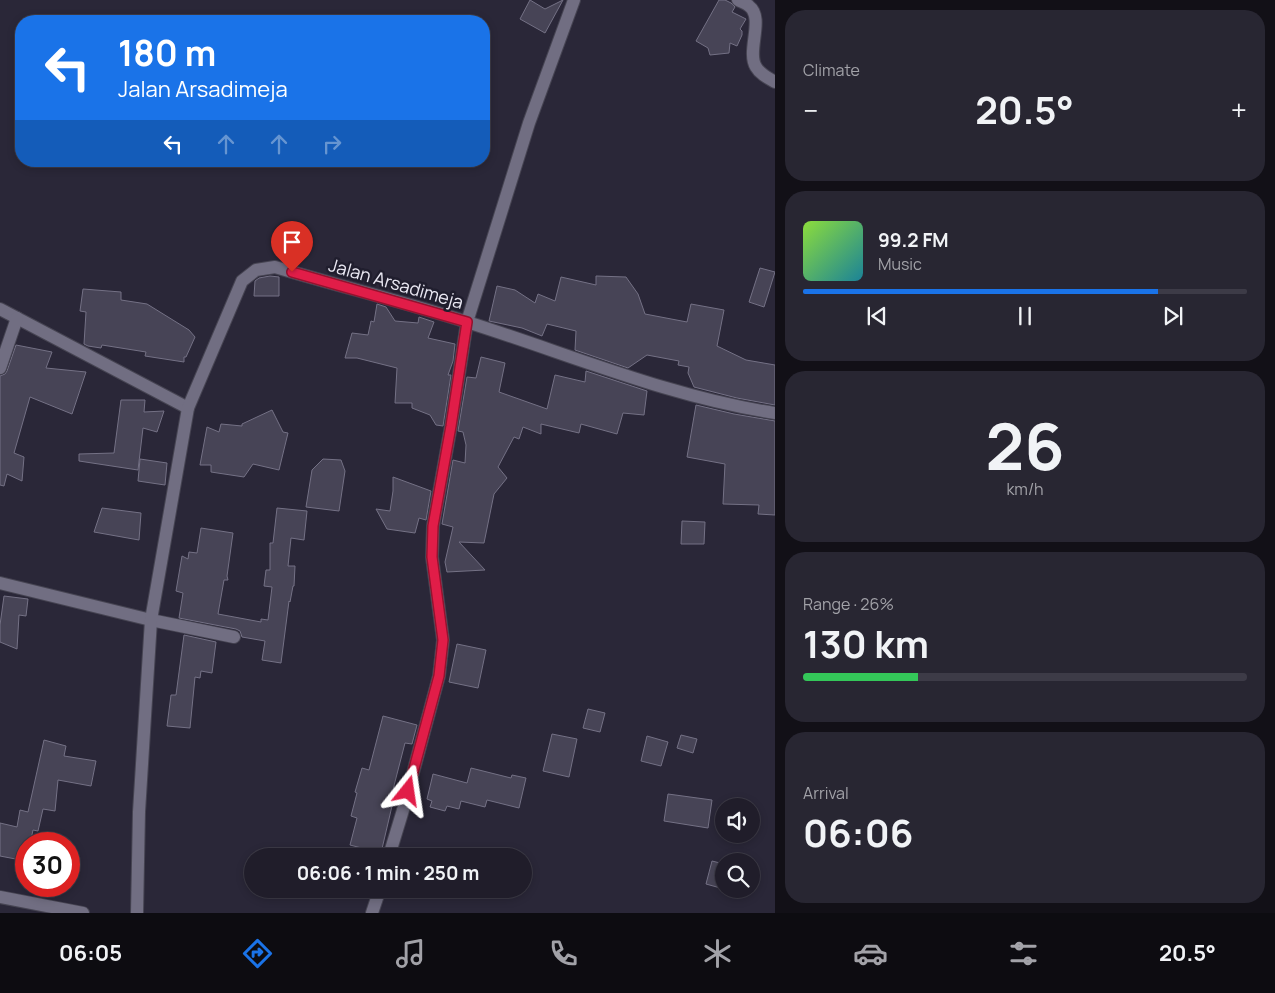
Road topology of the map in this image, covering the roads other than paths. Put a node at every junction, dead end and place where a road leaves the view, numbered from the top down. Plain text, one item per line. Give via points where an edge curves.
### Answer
1 (574, 0) edge
2 (738, 0) edge
3 (775, 82) edge
4 (0, 309) edge
5 (17, 318) junction
6 (467, 322) junction
7 (0, 368) edge
8 (188, 408) junction
9 (775, 412) edge
10 (0, 583) edge
11 (151, 620) junction
12 (234, 637) dead end
13 (391, 848) edge
14 (0, 897) edge
15 (377, 898) edge
16 (83, 913) edge
17 (137, 913) edge
18 (372, 913) edge

1 - 6 street, Jalan Arsadimeja via 530,123
2 - 3 street via 755,13 753,61 757,69
4 - 5 street
5 - 7 street
5 - 8 street
6 - 8 street, Jalan Arsadimeja via 275,267 256,270 242,281
6 - 9 street via 680,392
6 - 13 street via 433,526 432,557 443,640 439,676
8 - 11 street, Jalan Arsadimeja
10 - 11 street
11 - 12 street
11 - 17 street, Jalan Arsadimeja via 139,812
14 - 16 street
15 - 18 street

